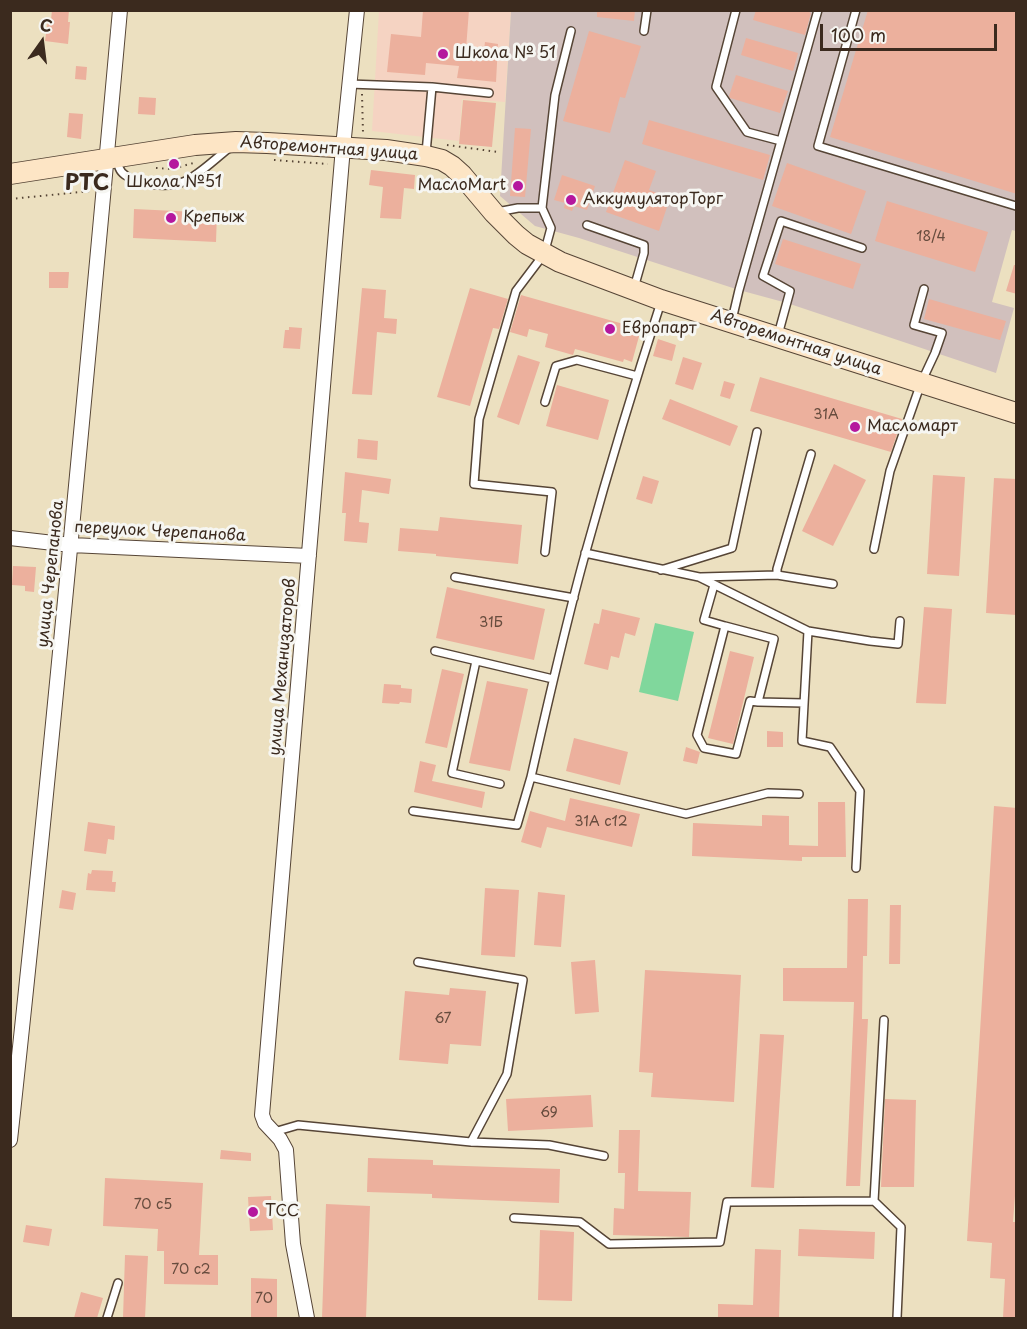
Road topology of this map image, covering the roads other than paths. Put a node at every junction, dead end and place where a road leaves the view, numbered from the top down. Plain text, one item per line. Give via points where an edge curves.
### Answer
1 (120, 10) edge
2 (357, 10) edge
3 (647, 10) edge
4 (736, 10) edge
5 (818, 10) edge
6 (856, 10) edge
7 (644, 31) dead end
8 (571, 32) dead end
9 (349, 84) junction
10 (432, 87) junction
11 (489, 93) dead end
12 (781, 141) junction
13 (236, 142) junction
14 (343, 147) junction
15 (426, 156) junction
16 (112, 157) junction
17 (10, 174) edge
18 (1017, 206) edge
19 (542, 208) junction
20 (494, 213) junction
21 (586, 225) dead end
22 (862, 248) dead end
23 (544, 254) junction
24 (924, 289) dead end
25 (633, 290) junction
26 (662, 300) junction
27 (731, 323) junction
28 (777, 337) junction
29 (637, 376) junction
30 (921, 383) junction
31 (545, 402) dead end
32 (1017, 413) edge
33 (757, 432) dead end
34 (811, 454) dead end
35 (10, 538) edge
36 (71, 545) junction
37 (874, 549) dead end
38 (545, 552) dead end
39 (585, 553) junction
40 (309, 556) junction
41 (660, 570) junction
42 (777, 575) junction
43 (455, 577) dead end
44 (699, 578) junction
45 (833, 584) dead end
46 (714, 585) junction
47 (574, 598) junction
48 (900, 621) dead end
49 (725, 626) junction
50 (808, 631) junction
51 (435, 651) dead end
52 (476, 661) junction
53 (554, 679) junction
54 (758, 702) junction
55 (804, 703) junction
56 (531, 777) junction
57 (500, 783) dead end
58 (799, 794) dead end
59 (413, 811) dead end
60 (856, 868) dead end
61 (418, 962) dead end
62 (884, 1020) dead end
63 (13, 1090) edge
64 (274, 1131) junction
65 (10, 1140) edge
66 (471, 1142) junction
67 (604, 1155) dead end
68 (874, 1201) junction
69 (514, 1218) dead end
70 (118, 1283) dead end
71 (107, 1318) edge
72 (307, 1318) edge
73 (897, 1318) edge

1 - 16 street, улица Черепанова
2 - 9 street, улица Механизаторов
3 - 7 lane
4 - 12 lane via 716,87 747,132
5 - 12 lane
6 - 18 lane via 818,146
8 - 19 lane via 555,95
9 - 10 lane
9 - 14 street, улица Механизаторов
10 - 11 lane
10 - 15 lane
12 - 27 lane
13 - 14 street, Авторемонтная улица
13 - 16 street, Авторемонтная улица
13 - 16 lane via 182,183 142,183 125,176
14 - 15 street, Авторемонтная улица
14 - 40 street, улица Механизаторов
15 - 20 street, Авторемонтная улица via 452,166
16 - 17 street, Авторемонтная улица
16 - 36 street, улица Черепанова via 104,189
19 - 20 lane
19 - 23 lane via 551,228
20 - 23 street, Авторемонтная улица via 527,244
21 - 25 lane via 644,245
22 - 28 lane via 781,222 763,276 790,291
23 - 25 street, Авторемонтная улица
23 - 38 lane via 516,291 479,419 474,484 552,492
24 - 30 lane via 914,325 942,333
25 - 26 street, Авторемонтная улица
26 - 27 street, Авторемонтная улица
26 - 29 lane
27 - 28 street, Авторемонтная улица
28 - 30 street, Авторемонтная улица
29 - 31 lane via 578,360 556,366
29 - 39 lane
30 - 32 street, Авторемонтная улица
30 - 37 lane via 890,471
33 - 41 lane via 732,548
34 - 42 lane
35 - 36 street, переулок Черепанова
36 - 40 street, переулок Черепанова
36 - 63 street, улица Черепанова
39 - 41 lane
39 - 47 lane
40 - 64 street, улица Механизаторов via 262,1115
41 - 44 lane
42 - 44 lane
42 - 45 lane
43 - 47 lane
44 - 46 lane
46 - 49 lane via 704,620
46 - 50 lane
47 - 53 lane
48 - 50 lane via 898,644
49 - 54 lane via 774,639
49 - 54 lane via 697,735 704,748 736,754 750,701
50 - 55 lane
51 - 52 lane
52 - 53 lane
52 - 57 lane via 452,773
53 - 56 lane
54 - 55 lane
55 - 60 lane via 802,741 830,747 860,791
56 - 58 lane via 686,814 768,793
56 - 59 lane via 517,825
61 - 66 lane via 523,980 507,1074
62 - 68 lane
63 - 65 street, улица Черепанова
64 - 66 lane via 298,1125
64 - 72 street, улица Механизаторов via 286,1150 293,1244
66 - 67 lane via 549,1145
68 - 69 lane via 727,1202 720,1242 609,1244 580,1222
68 - 73 lane via 901,1227
70 - 71 lane

